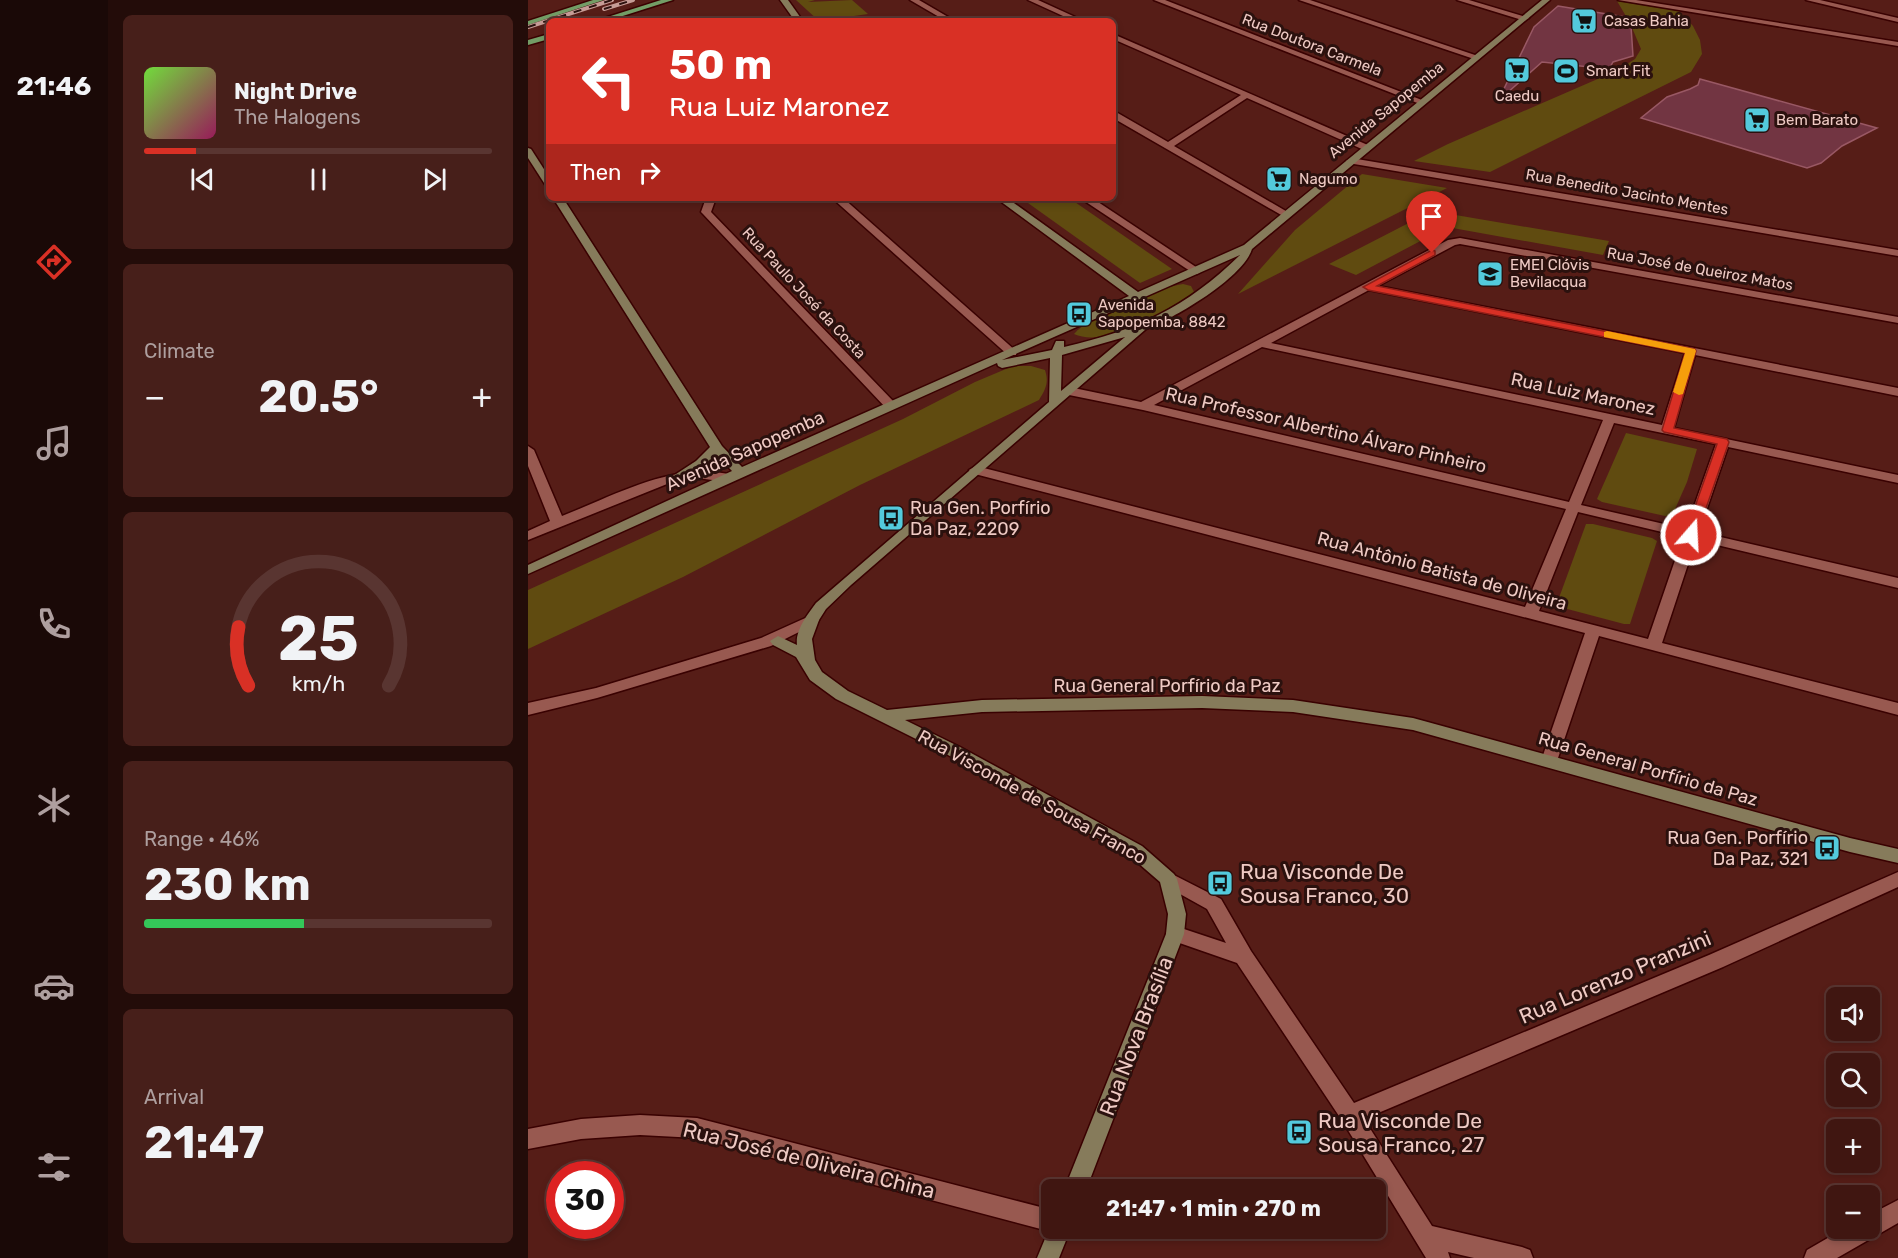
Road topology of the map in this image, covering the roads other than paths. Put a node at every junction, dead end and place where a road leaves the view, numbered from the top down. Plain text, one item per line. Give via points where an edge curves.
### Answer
1 (600, 0) edge
2 (669, 0) edge
3 (784, 0) edge
4 (914, 0) edge
5 (1032, 0) edge
6 (1158, 0) edge
7 (1303, 0) edge
8 (1461, 0) edge
9 (1546, 0) edge
10 (1622, 0) edge
11 (1810, 0) edge
12 (636, 1) edge
13 (646, 7) junction
14 (609, 18) edge
15 (797, 18) edge
16 (946, 18) edge
17 (1073, 18) edge
18 (1525, 18) junction
19 (1898, 20) edge
20 (528, 23) edge
21 (546, 37) edge
22 (1116, 37) edge
23 (528, 43) edge
24 (1898, 44) edge
25 (1477, 57) junction
26 (1247, 95) junction
27 (1423, 102) junction
28 (1116, 116) edge
29 (1168, 146) junction
30 (1367, 148) junction
31 (528, 151) edge
32 (1351, 161) junction
33 (546, 179) edge
34 (560, 201) edge
35 (710, 201) edge
36 (840, 201) edge
37 (1005, 201) edge
38 (1090, 201) edge
39 (1286, 214) junction
40 (1248, 247) junction
41 (1898, 253) edge
42 (1197, 271) junction
43 (1181, 277) junction
44 (1368, 287) junction
45 (1138, 297) junction
46 (1195, 300) junction
47 (1898, 320) edge
48 (1078, 324) junction
49 (1140, 329) junction
50 (1262, 344) junction
51 (1057, 351) junction
52 (1691, 351) junction
53 (1012, 353) junction
54 (978, 368) junction
55 (1069, 391) junction
56 (1898, 392) edge
57 (1054, 400) junction
58 (890, 405) junction
59 (1143, 406) junction
60 (1610, 418) junction
61 (1668, 430) junction
62 (1723, 442) junction
63 (717, 448) junction
64 (528, 450) edge
65 (976, 470) junction
66 (734, 475) junction
67 (680, 476) junction
68 (1898, 479) edge
69 (661, 482) junction
70 (689, 496) junction
71 (1574, 507) junction
72 (558, 523) junction
73 (1691, 535) junction
74 (528, 536) edge
75 (528, 570) edge
76 (1898, 583) edge
77 (1530, 614) junction
78 (812, 620) junction
79 (1593, 631) junction
80 (804, 639) junction
81 (772, 642) junction
82 (1653, 646) junction
83 (807, 660) junction
84 (528, 709) edge
85 (1898, 709) edge
86 (887, 716) junction
87 (1549, 761) junction
88 (1898, 856) edge
89 (1168, 879) junction
90 (1898, 879) edge
91 (1175, 934) junction
92 (1244, 957) junction
93 (1350, 1115) junction
94 (528, 1139) edge
95 (1079, 1179) edge
96 (1898, 1211) edge
97 (1041, 1218) edge
98 (1880, 1221) edge
99 (1423, 1235) junction
100 (1056, 1239) edge
101 (1849, 1239) edge
102 (1048, 1258) edge
103 (1438, 1258) edge
104 (1522, 1258) edge
105 (1815, 1258) edge

1 - 20 main road
2 - 13 main road
3 - 15 main road
4 - 16 street
5 - 17 street
6 - 27 street, Rua Doutora Carmela
7 - 25 street
8 - 18 street
9 - 18 main road, Avenida Sapopemba
10 - 24 street
11 - 19 street
12 - 13 main road
13 - 14 main road
18 - 25 main road, Avenida Sapopemba
21 - 23 main road
22 - 26 street
25 - 27 main road, Avenida Sapopemba
26 - 29 street
26 - 30 street
27 - 30 main road, Avenida Sapopemba
28 - 29 street
29 - 39 street
30 - 32 main road, Avenida Sapopemba
31 - 33 main road
32 - 39 main road, Avenida Sapopemba
32 - 41 street, Rua Benedito Jacinto Mentes
34 - 63 main road
35 - 58 street, Rua Paulo José da Costa via 706,212
36 - 53 street
37 - 45 main road
38 - 42 street
39 - 40 main road, Avenida Sapopemba
40 - 42 main road, Avenida Sapopemba
40 - 46 main road, Avenida Sapopemba via 1245,255
42 - 43 main road, Avenida Sapopemba
43 - 45 main road, Avenida Sapopemba
43 - 46 main road via 1197,284
44 - 47 street, Rua José de Queiroz Matos via 1460,241
44 - 50 street, Rua José de Queiroz Matos
44 - 52 street
45 - 48 main road, Avenida Sapopemba
46 - 49 main road, Avenida Sapopemba
48 - 51 main road via 1066,332
48 - 53 main road, Avenida Sapopemba
49 - 51 main road, Avenida Sapopemba
49 - 55 main road
50 - 59 street, Rua José de Queiroz Matos
50 - 60 street, Rua Luiz Maronez
51 - 54 main road, Avenida Sapopemba
51 - 57 main road
52 - 56 street
52 - 61 street
53 - 54 main road, Avenida Sapopemba
54 - 58 main road, Avenida Sapopemba
55 - 57 main road
55 - 59 street, Rua Professor Albertino Álvaro Pinheiro
57 - 65 main road
58 - 66 main road, Avenida Sapopemba
59 - 71 street, Rua Professor Albertino Álvaro Pinheiro
60 - 61 street, Rua Luiz Maronez
60 - 71 street
61 - 62 street, Rua Luiz Maronez
62 - 68 street, Rua Luiz Maronez
62 - 73 street
63 - 66 main road
63 - 67 main road via 701,465
64 - 72 street
65 - 77 street, Rua Antônio Batista de Oliveira
65 - 78 main road via 846,582
66 - 67 street
66 - 70 main road, Avenida Sapopemba
67 - 69 street
69 - 70 street via 683,487
69 - 72 street
70 - 75 main road, Avenida Sapopemba
71 - 73 street, Rua Professor Albertino Álvaro Pinheiro
71 - 77 street
72 - 74 street
73 - 76 street, Rua Professor Albertino Álvaro Pinheiro
73 - 82 street
77 - 79 street, Rua Antônio Batista de Oliveira
78 - 80 main road
78 - 81 street
79 - 82 street, Rua Antônio Batista de Oliveira
79 - 87 street
80 - 81 street
80 - 83 main road
81 - 83 main road via 801,653
81 - 84 street
82 - 85 street, Rua Antônio Batista de Oliveira
83 - 86 main road via 816,676
86 - 87 main road, Rua General Porfírio da Paz via 982,706 1202,702 1293,706 1413,724
86 - 89 main road, Rua Visconde de Sousa Franco via 1136,851
87 - 88 main road, Rua General Porfírio da Paz
89 - 91 main road, Rua Nova Brasília via 1177,914
89 - 92 street, Rua Visconde de Sousa Franco via 1214,904
90 - 93 street, Rua Lorenzo Pranzini via 1716,961
91 - 92 street
91 - 95 main road, Rua Nova Brasília
92 - 93 street, Rua Visconde de Sousa Franco
93 - 99 street, Rua Visconde de Sousa Franco
94 - 97 street, Rua José de Oliveira China via 581,1129 640,1125 697,1128
96 - 98 street
99 - 103 street, Rua Visconde de Sousa Franco
99 - 104 street
100 - 102 main road
101 - 105 street

